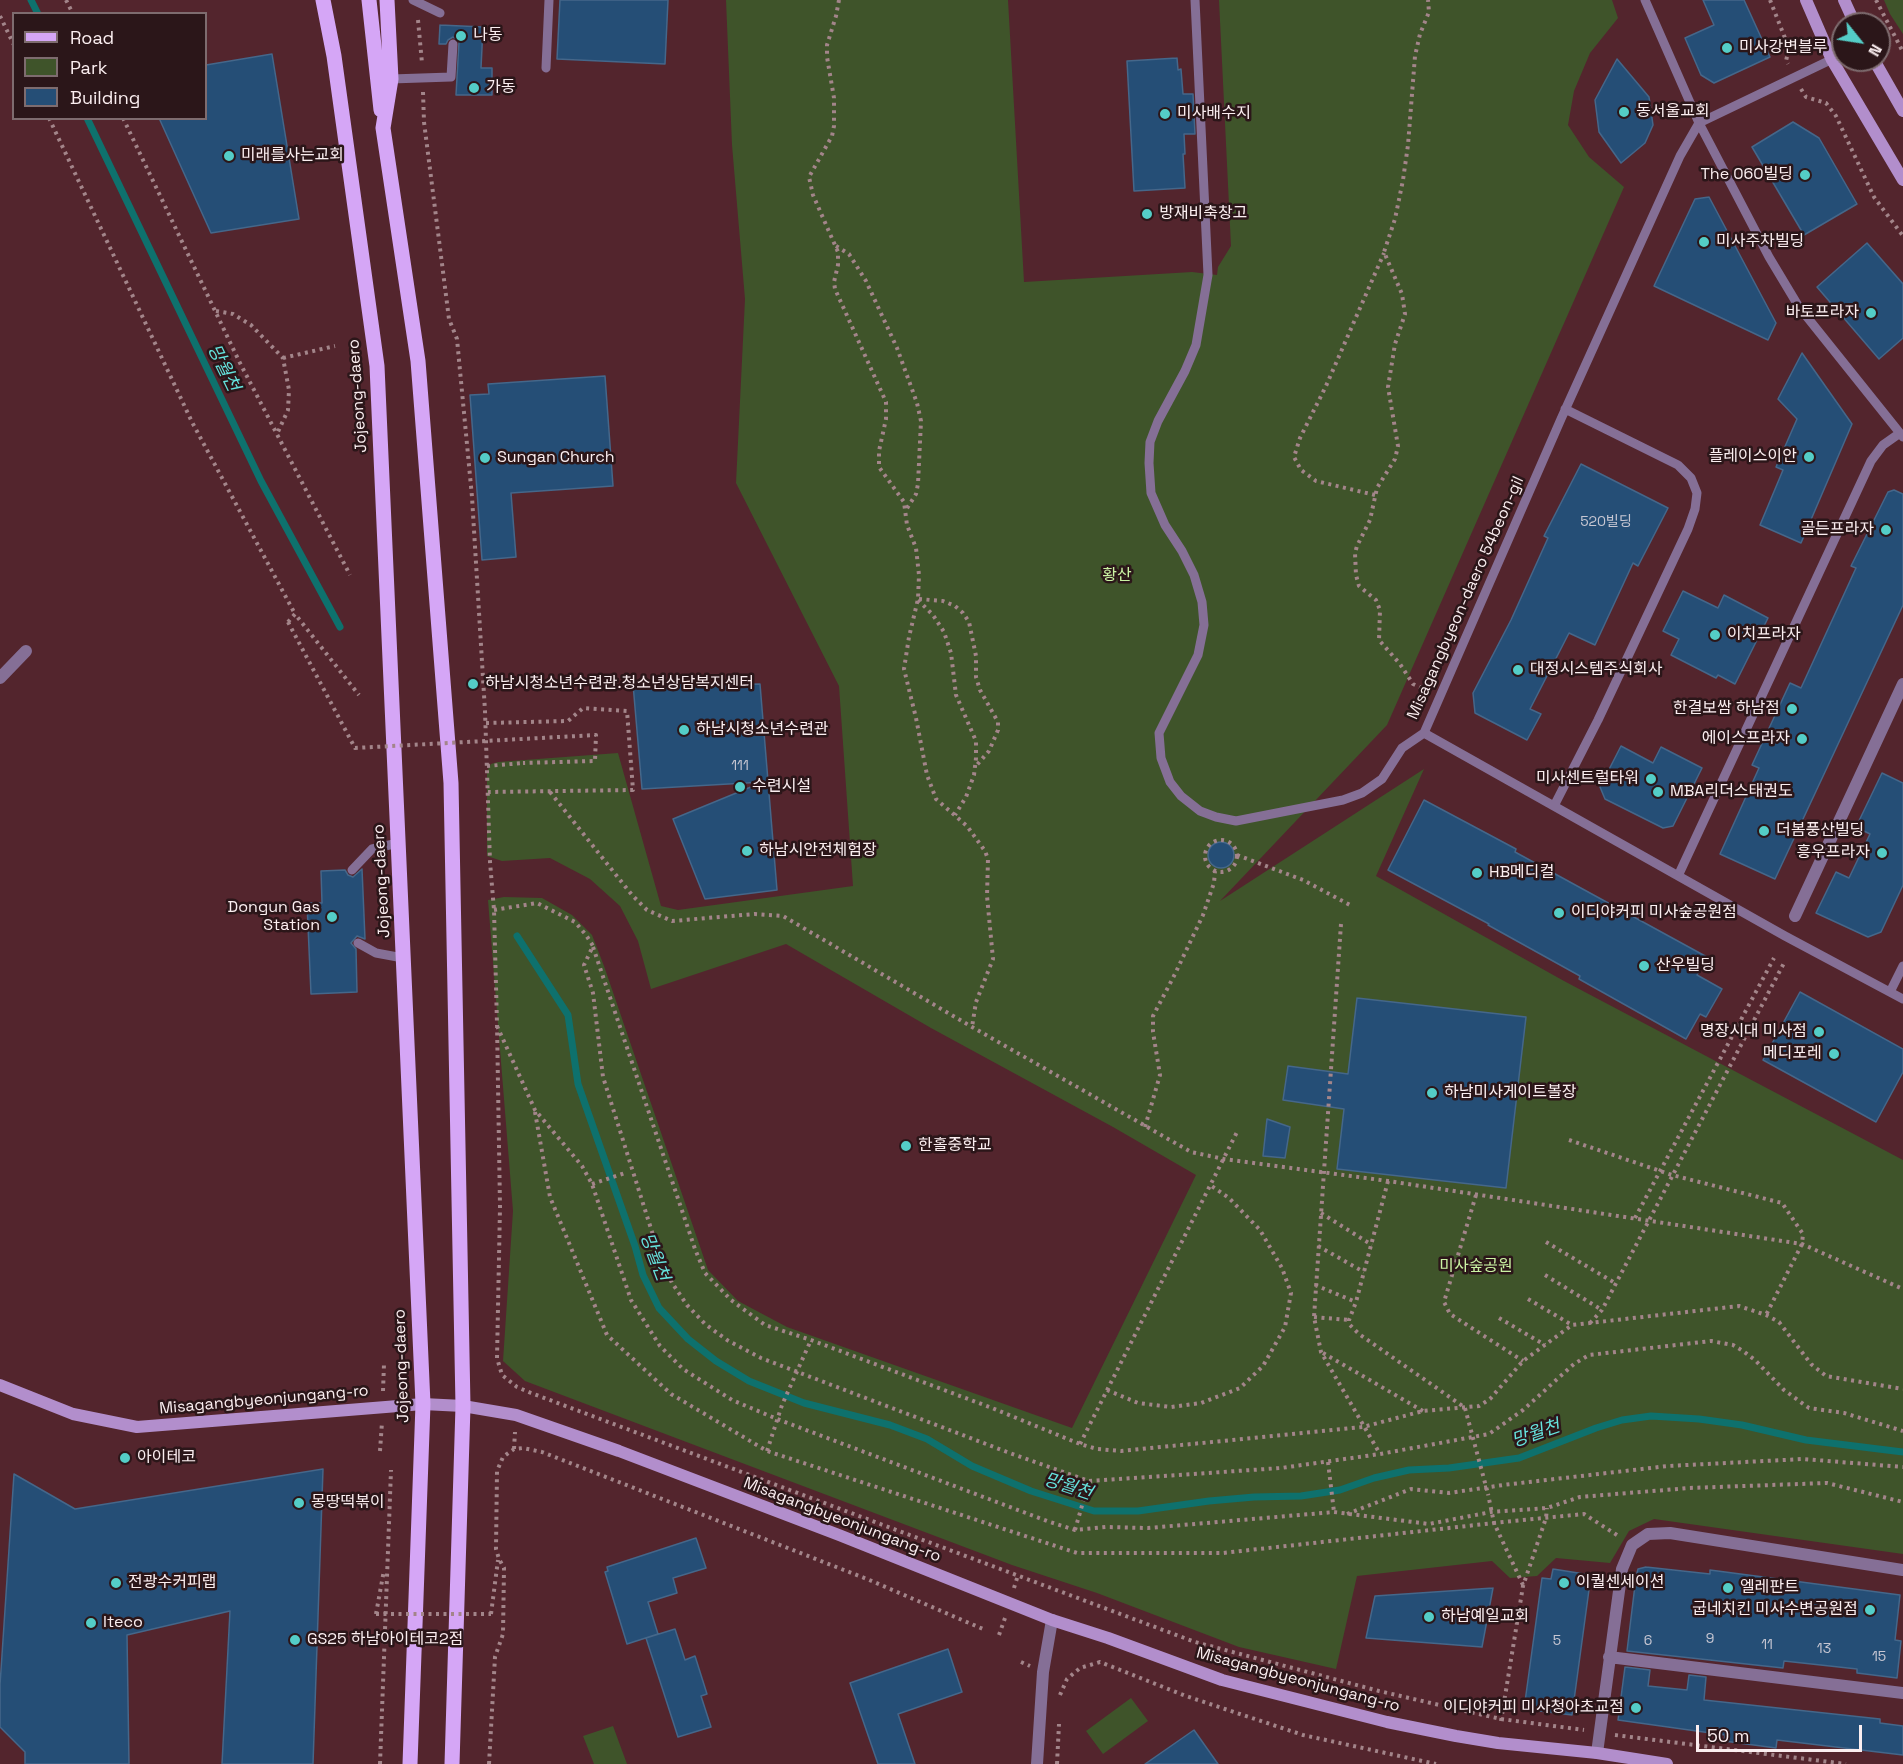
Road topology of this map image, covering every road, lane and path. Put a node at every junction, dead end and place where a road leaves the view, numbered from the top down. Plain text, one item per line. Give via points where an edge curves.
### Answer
1 (323, 0) edge
2 (332, 0) edge
3 (369, 0) edge
4 (387, 0) edge
5 (549, 0) edge
6 (839, 0) edge
7 (1196, 0) edge
8 (1428, 0) edge
9 (1645, 0) edge
10 (1770, 0) edge
11 (1806, 0) edge
12 (1876, 0) edge
13 (415, 1) edge
14 (440, 13) dead end
15 (0, 16) edge
16 (12, 41) edge
17 (453, 44) dead end
18 (1903, 52) edge
19 (334, 56) junction
20 (1831, 58) edge
21 (1831, 60) edge
22 (1786, 61) dead end
23 (546, 68) dead end
24 (1839, 72) edge
25 (1881, 72) edge
26 (391, 79) junction
27 (423, 80) junction
28 (1806, 96) dead end
29 (1903, 111) edge
30 (49, 120) edge
31 (124, 120) edge
32 (1699, 123) junction
33 (383, 128) junction
34 (1903, 180) edge
35 (1903, 236) edge
36 (835, 246) junction
37 (1384, 252) junction
38 (215, 311) junction
39 (335, 346) dead end
40 (283, 358) junction
41 (1565, 409) junction
42 (277, 435) junction
43 (1902, 435) edge
44 (1375, 495) junction
45 (906, 510) junction
46 (350, 575) dead end
47 (918, 599) junction
48 (295, 615) junction
49 (26, 651) dead end
50 (0, 678) edge
51 (1903, 684) edge
52 (1422, 688) dead end
53 (359, 695) dead end
54 (486, 723) junction
55 (1424, 733) junction
56 (487, 766) junction
57 (975, 766) junction
58 (488, 792) junction
59 (550, 792) junction
60 (1554, 806) junction
61 (955, 815) junction
62 (398, 843) junction
63 (1237, 855) junction
64 (352, 870) dead end
65 (1215, 871) junction
66 (1678, 876) junction
67 (1350, 905) dead end
68 (494, 910) junction
69 (1795, 916) dead end
70 (1341, 924) dead end
71 (358, 943) dead end
72 (593, 946) junction
73 (1774, 957) dead end
74 (403, 958) junction
75 (1784, 963) dead end
76 (1903, 966) edge
77 (1890, 992) junction
78 (1903, 999) edge
79 (497, 1024) junction
80 (972, 1027) junction
81 (535, 1110) junction
82 (1145, 1127) junction
83 (1238, 1130) dead end
84 (1569, 1140) dead end
85 (1224, 1159) junction
86 (1660, 1170) junction
87 (625, 1173) dead end
88 (1324, 1174) junction
89 (1672, 1175) junction
90 (1388, 1181) junction
91 (592, 1184) junction
92 (1210, 1185) junction
93 (1476, 1194) junction
94 (1321, 1214) junction
95 (1635, 1218) junction
96 (1648, 1220) junction
97 (1546, 1242) dead end
98 (1802, 1244) junction
99 (1372, 1245) junction
100 (1318, 1246) junction
101 (1364, 1272) junction
102 (1545, 1275) dead end
103 (1615, 1283) junction
104 (1315, 1285) junction
105 (1903, 1289) edge
106 (1528, 1299) dead end
107 (1356, 1302) junction
108 (1602, 1310) junction
109 (1766, 1315) junction
110 (1314, 1317) junction
111 (1499, 1318) dead end
112 (1349, 1320) junction
113 (1590, 1324) junction
114 (1572, 1325) junction
115 (811, 1340) junction
116 (1545, 1345) junction
117 (1321, 1352) junction
118 (1523, 1361) junction
119 (797, 1373) junction
120 (0, 1385) edge
121 (1903, 1389) edge
122 (1107, 1390) junction
123 (423, 1404) junction
124 (463, 1406) junction
125 (1466, 1408) junction
126 (1423, 1411) junction
127 (777, 1419) junction
128 (1363, 1427) junction
129 (1903, 1431) edge
130 (1080, 1444) junction
131 (767, 1451) junction
132 (1380, 1454) junction
133 (1328, 1462) junction
134 (1903, 1467) edge
135 (391, 1470) dead end
136 (1089, 1480) junction
137 (1903, 1502) edge
138 (1548, 1508) junction
139 (1334, 1512) junction
140 (1491, 1512) junction
141 (1344, 1515) junction
142 (1546, 1518) junction
143 (1494, 1523) junction
144 (1075, 1530) junction
145 (1632, 1545) junction
146 (387, 1556) junction
147 (499, 1559) junction
148 (1903, 1570) edge
149 (1523, 1586) junction
150 (1052, 1620) junction
151 (983, 1629) dead end
152 (1609, 1657) junction
153 (1379, 1691) dead end
154 (1903, 1693) edge
155 (1059, 1706) dead end
156 (1059, 1717) dead end
157 (1501, 1719) dead end
158 (1597, 1753) junction
159 (380, 1764) edge
160 (410, 1764) edge
161 (452, 1764) edge
162 (489, 1764) edge
163 (1038, 1764) edge
164 (1057, 1764) edge
165 (1436, 1764) edge
166 (1667, 1764) edge

1 - 19 main road, Jojeong-daero
2 - 19 main road
3 - 33 main road
4 - 26 main road
5 - 23 lane
6 - 36 path via 827,57 834,126 809,177
7 - 55 lane via 1208,275 1196,345 1158,421 1150,442 1149,463 1152,493 1165,525 1194,575 1204,625 1198,655 1159,733 1161,758 1170,782 1181,796 1200,811 1236,821 1309,808 1362,793 1382,779 1402,748
8 - 37 path via 1429,12 1414,56 1403,180
9 - 32 lane
10 - 22 path via 1785,38
11 - 20 street
12 - 18 path
13 - 14 lane
13 - 27 path
15 - 16 path
17 - 27 lane via 451,77
19 - 62 main road, Jojeong-daero via 377,366
21 - 32 lane
24 - 34 street
25 - 29 street
26 - 27 lane
26 - 33 main road
27 - 54 path via 424,122 449,319 457,339 472,497
28 - 35 path via 1826,103 1836,116 1874,197
30 - 48 path via 192,422
31 - 38 path
32 - 41 lane, Misagangbyeon-daero 54beon-gil via 1680,156
32 - 43 lane via 1799,307
33 - 124 main road via 418,361 451,783
36 - 45 path via 835,289 886,402 879,467 901,496
36 - 45 path via 849,254 866,281 917,404 921,421 918,484
37 - 44 path via 1402,294 1405,314 1388,387 1397,453
37 - 44 path via 1294,458 1316,481
38 - 40 path via 233,314 251,325
38 - 42 path
39 - 40 path
40 - 42 path via 288,411
41 - 55 lane, Misagangbyeon-daero 54beon-gil
41 - 60 lane via 1678,465 1691,478 1697,493 1688,529
42 - 46 path
43 - 66 lane via 1883,445 1871,461
44 - 52 path via 1370,520 1356,549 1357,580 1378,605 1379,640 1413,684
45 - 47 path via 916,548
47 - 57 path via 940,624 948,642 956,695 976,741
47 - 57 path via 955,606 969,622 976,677 998,722 989,751
47 - 61 path via 904,669 932,792
48 - 53 path
48 - 56 path, bridge via 288,622 355,748 596,735 595,760
49 - 50 street
51 - 69 street
54 - 56 path
54 - 59 path via 568,721 584,708 627,711 633,790
55 - 60 lane, Misagangbyeon-daero 54beon-gil
56 - 58 path
57 - 61 path via 966,797
58 - 59 path
58 - 68 path
59 - 80 path via 647,910 672,921 755,914 783,916
60 - 66 lane, Misagangbyeon-daero 54beon-gil
61 - 80 path via 985,851 989,866 987,896 993,959 976,1002
62 - 64 lane via 372,849
62 - 74 main road, Jojeong-daero
63 - 65 path via 1230,869
63 - 65 path via 1228,841 1220,839 1209,845 1206,863
63 - 67 path via 1303,880
65 - 82 path via 1203,915 1152,1019 1160,1075
66 - 77 lane, Misagangbyeon-daero 54beon-gil
68 - 72 path via 537,903 574,922
68 - 79 path
70 - 88 path
71 - 74 lane via 376,953
72 - 115 path via 705,1273 731,1300 765,1325
72 - 119 path via 584,965 593,993 603,1077 659,1254 672,1283 705,1324 727,1340
73 - 86 path
74 - 123 main road, Jojeong-daero
75 - 89 path
76 - 77 lane
77 - 78 lane, Misagangbyeon-daero 54beon-gil
79 - 81 path
79 - 153 path via 497,1358 502,1375 509,1382 1195,1642
80 - 82 path
81 - 91 path via 582,1166
81 - 131 path via 550,1197 607,1335 671,1394
82 - 85 path via 1191,1152
83 - 85 path
84 - 86 path
85 - 88 path
85 - 92 path
86 - 89 path
86 - 95 path
87 - 91 path
88 - 90 path
88 - 94 path
89 - 96 path
89 - 98 path via 1782,1203 1803,1234
90 - 93 path
90 - 99 path
91 - 127 path via 631,1300 660,1346 706,1385
92 - 122 path
92 - 122 path via 1260,1230 1282,1268 1291,1293 1285,1327 1263,1366 1240,1388 1201,1403 1171,1407 1138,1403
93 - 95 path
93 - 118 path via 1444,1302 1450,1314
94 - 99 path
94 - 100 path
95 - 96 path
96 - 98 path
96 - 103 path
97 - 103 path
98 - 105 path
98 - 109 path
99 - 101 path
100 - 101 path
100 - 104 path
101 - 107 path
102 - 108 path
103 - 108 path
104 - 107 path
104 - 110 path
106 - 114 path
107 - 112 path
108 - 113 path
109 - 113 path via 1739,1306
109 - 121 path via 1779,1322 1811,1364 1826,1376
110 - 112 path
110 - 117 path
111 - 116 path
112 - 125 path via 1359,1334
113 - 114 path
114 - 116 path
115 - 119 path
115 - 130 path
116 - 118 path
117 - 126 path
117 - 128 path
118 - 125 path via 1490,1399
119 - 127 path
119 - 136 path
120 - 123 street, Misagangbyeonjungang-ro via 73,1414 138,1427
122 - 130 path
123 - 124 street, Misagangbyeonjungang-ro
123 - 160 main road, Jojeong-daero
124 - 150 street, Misagangbyeonjungang-ro via 516,1416 619,1451
124 - 161 main road
125 - 126 path
125 - 140 path, bridge
126 - 128 path
127 - 131 path
127 - 144 path
128 - 130 path via 1121,1451
128 - 132 path
129 - 132 path via 1844,1413 1809,1408 1743,1351 1711,1341 1588,1355 1489,1434
131 - 143 path via 1077,1553 1223,1553
132 - 133 path
133 - 136 path
133 - 139 path
134 - 141 path via 1803,1459 1668,1466 1449,1493 1411,1489
135 - 146 path
136 - 144 path
137 - 138 path via 1827,1483 1580,1497
138 - 140 path
138 - 142 path
139 - 141 path
139 - 144 path via 1148,1528
140 - 141 path via 1429,1524
140 - 143 path
142 - 143 path
142 - 145 path via 1584,1514
142 - 149 path
143 - 149 path
145 - 148 street via 1648,1534 1670,1533
145 - 152 street via 1622,1569
146 - 147 path, bridge via 376,1614 491,1614
146 - 159 path
147 - 151 path via 498,1464 508,1452 533,1449 867,1579
147 - 162 path via 504,1568 503,1634 495,1657
149 - 157 path
150 - 158 street, Misagangbyeonjungang-ro via 1222,1680 1387,1722 1498,1743
150 - 163 street via 1043,1672
152 - 154 street
152 - 158 street
155 - 165 path via 1065,1683 1080,1668 1100,1662 1303,1735
156 - 164 path
158 - 166 street, Misagangbyeonjungang-ro

